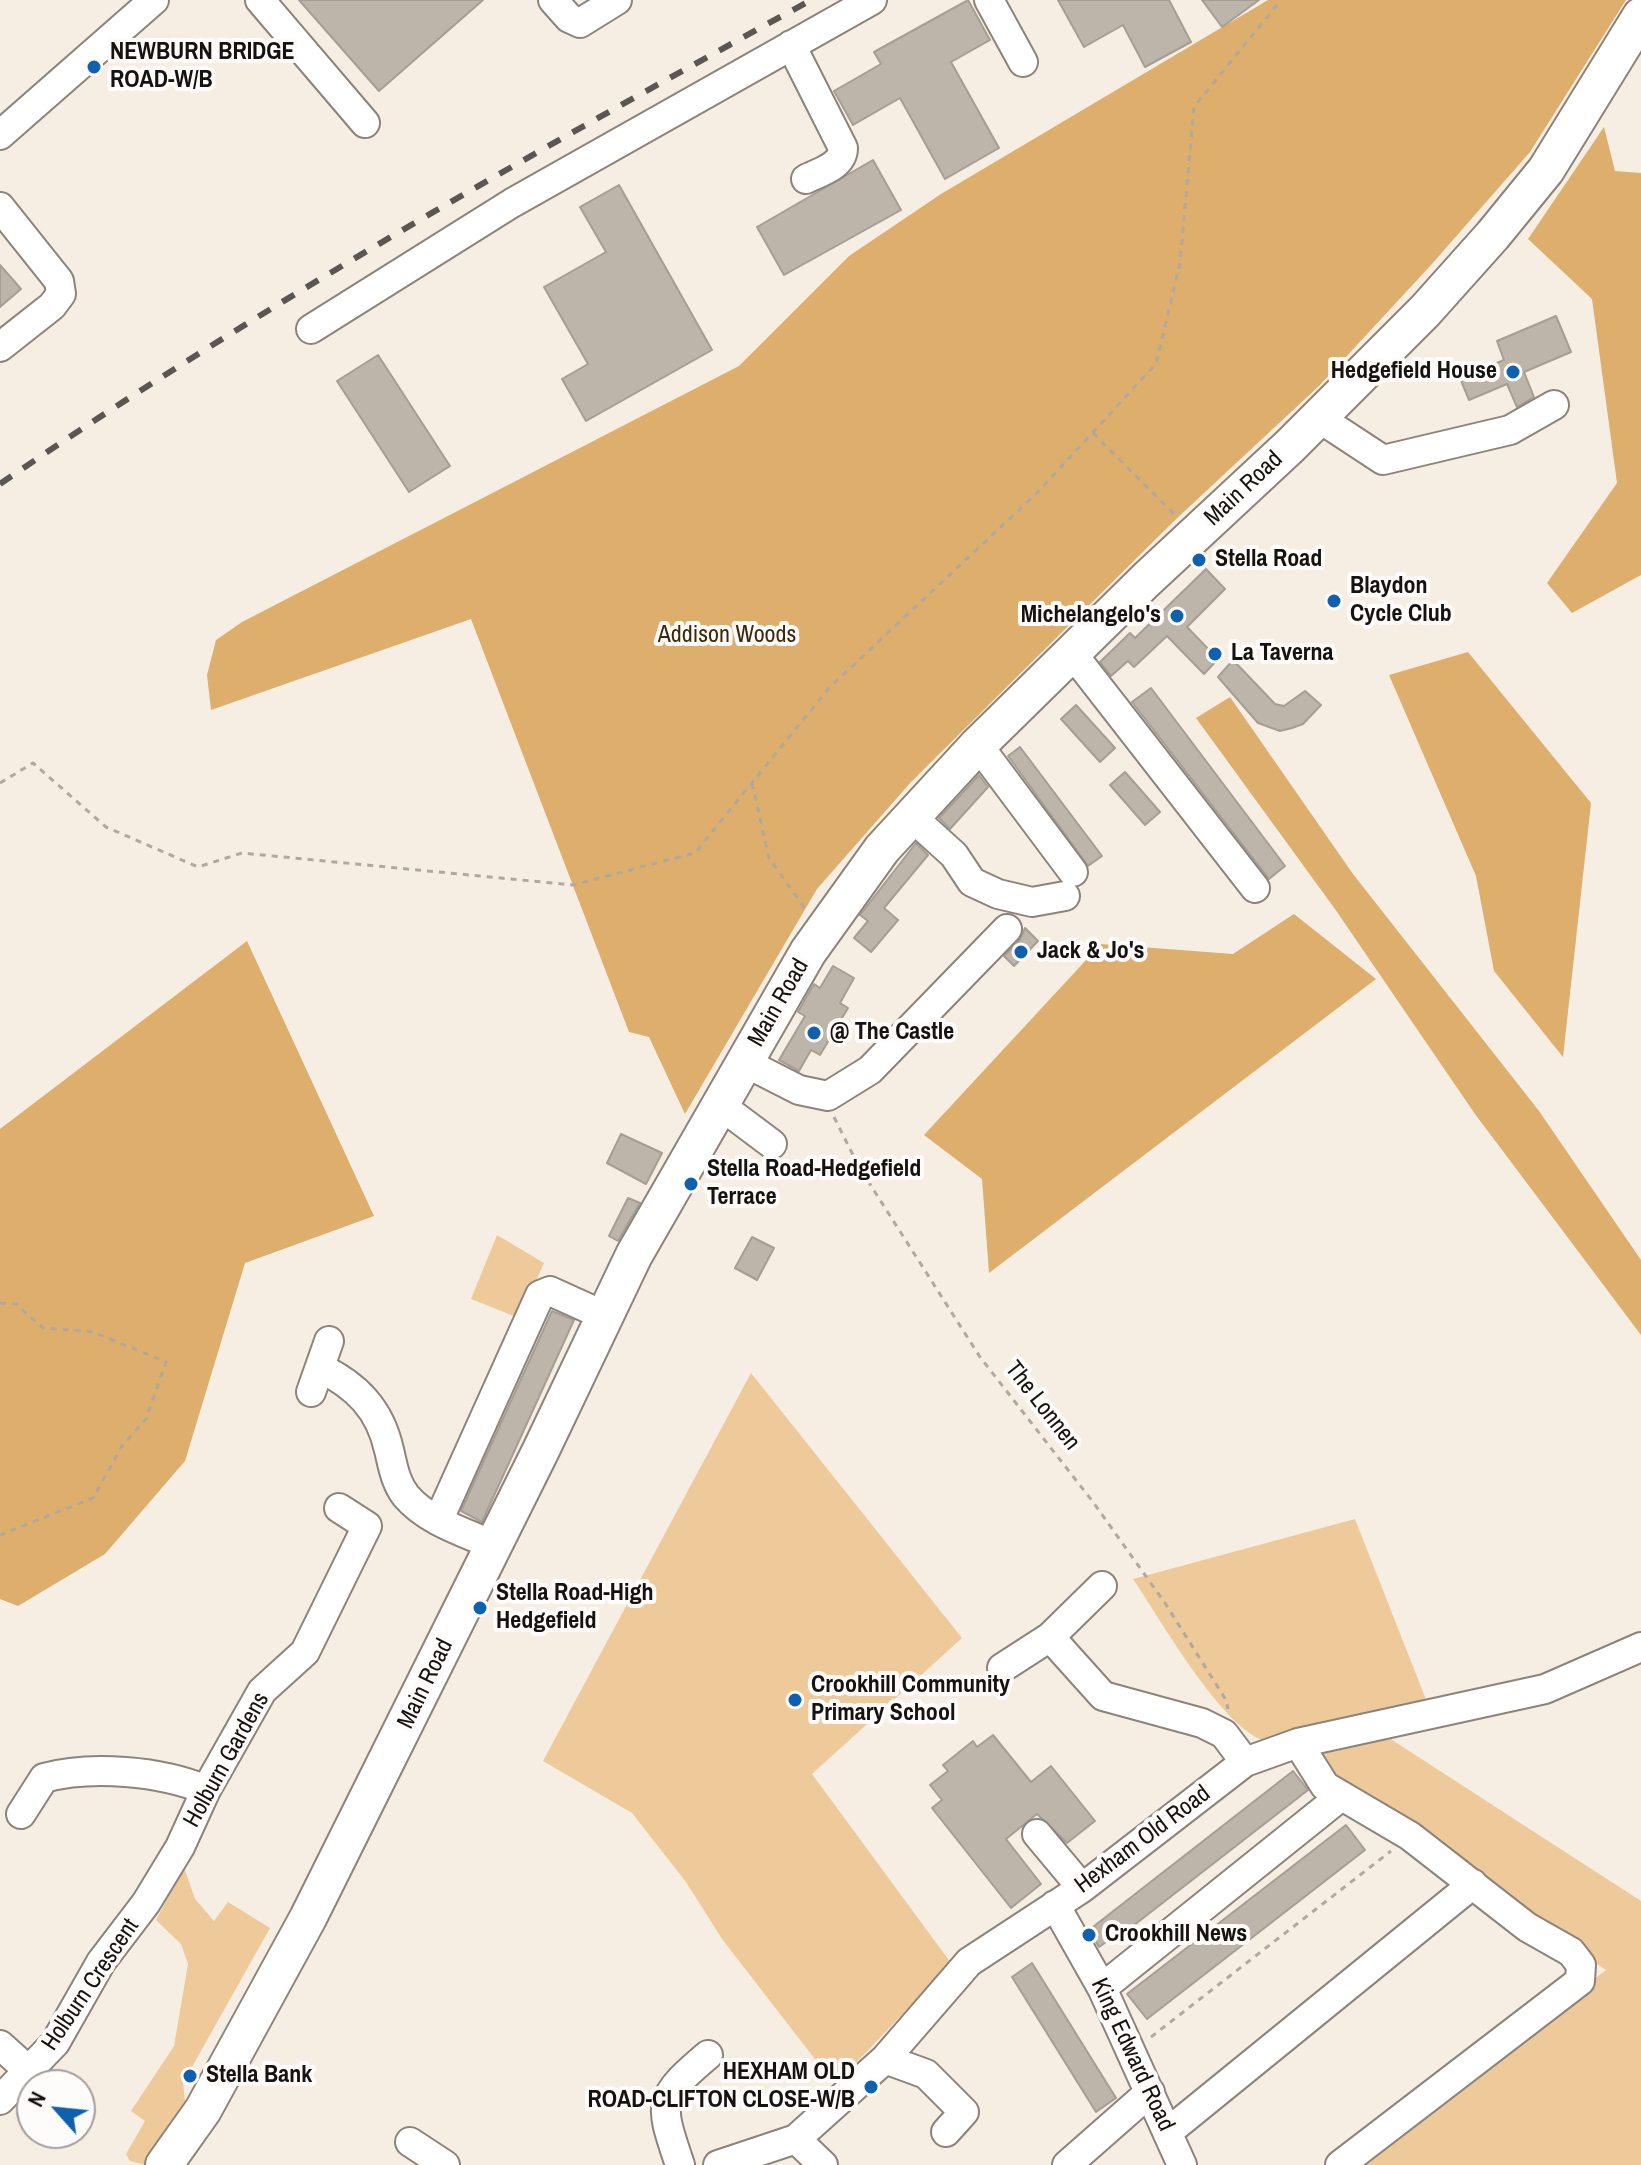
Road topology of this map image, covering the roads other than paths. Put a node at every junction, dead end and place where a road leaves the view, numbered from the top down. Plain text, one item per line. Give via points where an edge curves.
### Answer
1 (154, 0) edge
2 (260, 0) edge
3 (553, 0) edge
4 (617, 0) edge
5 (872, 0) edge
6 (989, 0) edge
7 (1641, 16) edge
8 (791, 45) junction
9 (1023, 62) dead end
10 (365, 123) dead end
11 (0, 135) edge
12 (806, 179) dead end
13 (0, 207) edge
14 (311, 329) dead end
15 (0, 347) edge
16 (1554, 405) dead end
17 (1319, 418) junction
18 (1072, 653) junction
19 (978, 745) junction
20 (912, 817) junction
21 (1255, 888) dead end
22 (1007, 929) dead end
23 (744, 1062) junction
24 (720, 1105) junction
25 (772, 1144) dead end
26 (605, 1316) junction
27 (320, 1367) dead end
28 (339, 1508) dead end
29 (439, 1519) junction
30 (493, 1545) junction
31 (1102, 1586) dead end
32 (1050, 1637) junction
33 (1641, 1647) edge
34 (1002, 1668) dead end
35 (1298, 1743) junction
36 (1245, 1762) junction
37 (206, 1790) junction
38 (1340, 1797) junction
39 (21, 1814) dead end
40 (1037, 1834) dead end
41 (1473, 1884) junction
42 (1082, 1888) junction
43 (146, 1903) joint
44 (1055, 1905) junction
45 (1102, 1988) junction
46 (0, 2045) edge
47 (708, 2055) dead end
48 (885, 2059) junction
49 (27, 2069) edge
50 (33, 2069) edge
51 (16, 2085) edge
52 (1150, 2092) junction
53 (0, 2100) edge
54 (946, 2132) dead end
55 (1168, 2132) junction
56 (796, 2139) junction
57 (410, 2142) dead end
58 (164, 2165) edge
59 (445, 2165) edge
60 (680, 2165) edge
61 (718, 2165) edge
62 (823, 2165) edge
63 (1067, 2165) edge
64 (1182, 2165) edge
65 (1340, 2165) edge

1 - 11 street
2 - 10 street
3 - 4 street via 580,23
5 - 8 street
6 - 9 street
7 - 17 main road, Main Road via 1546,170 1425,311
8 - 12 street via 843,148 837,163
8 - 14 street via 512,203
13 - 15 street via 59,281 61,294
16 - 17 street via 1510,430 1383,460
17 - 18 main road, Main Road
18 - 19 main road, Main Road
18 - 21 street
19 - 20 main road, Main Road
19 - 20 street via 1069,884 1032,902 998,894 972,882 954,855
20 - 23 main road, Main Road via 882,849 823,932
22 - 23 street via 870,1070 828,1096 799,1090
23 - 24 main road, Main Road
24 - 25 street
24 - 26 main road, Main Road
26 - 29 street via 550,1291 540,1295
26 - 30 main road, Main Road
27 - 29 street via 358,1389 384,1432 405,1495
28 - 37 street, Holburn Gardens via 367,1526 305,1652 262,1691
29 - 30 street
30 - 58 main road, Main Road via 308,1918 203,2110
31 - 32 street
32 - 34 street
32 - 36 street via 1103,1696 1202,1723 1224,1734
33 - 35 street, Hexham Old Road via 1545,1689
35 - 36 street, Hexham Old Road
35 - 38 street via 1325,1786
36 - 42 street, Hexham Old Road
37 - 39 street via 174,1776 68,1771 44,1778
37 - 43 street, Holburn Gardens
38 - 41 street via 1410,1836
38 - 45 street
40 - 42 street
41 - 55 street
41 - 65 street via 1527,1927 1571,1952 1581,1965 1580,1981
42 - 44 street, Hexham Old Road
43 - 50 street, Holburn Crescent
44 - 45 street, King Edward Road
44 - 48 street, Hexham Old Road via 969,1962
45 - 52 street, King Edward Road
46 - 49 street
47 - 60 street via 672,2086 663,2114
48 - 54 street via 926,2074 964,2112
48 - 56 street, Hexham Old Road
51 - 53 street, Holburn Crescent
52 - 55 street, King Edward Road
52 - 63 street
55 - 64 street, King Edward Road
56 - 61 street, Hexham Old Road
56 - 62 street
57 - 59 street

